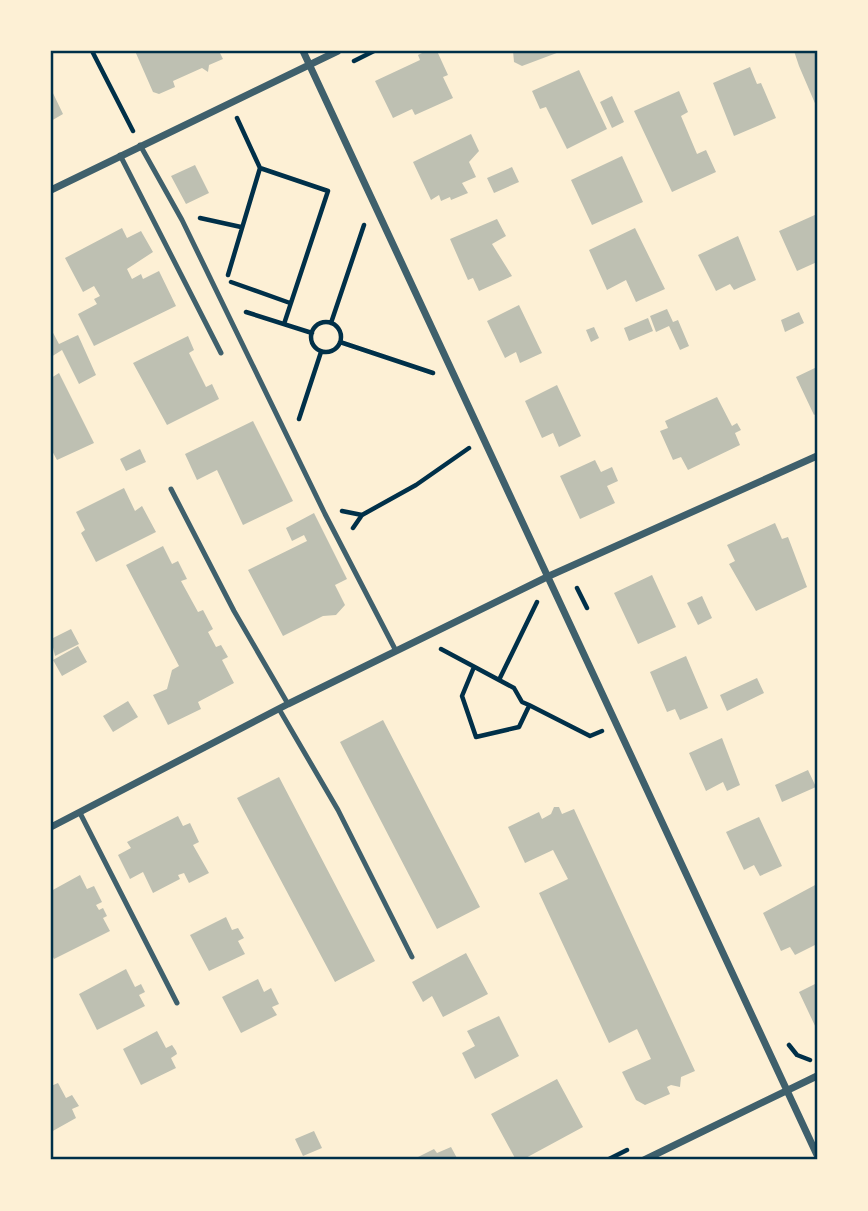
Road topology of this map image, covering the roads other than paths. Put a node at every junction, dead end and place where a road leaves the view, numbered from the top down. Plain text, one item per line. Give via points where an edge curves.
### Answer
1 (303, 51) edge
2 (338, 51) edge
3 (309, 63) junction
4 (140, 145) junction
5 (120, 155) junction
6 (51, 190) edge
7 (220, 353) dead end
8 (817, 456) edge
9 (170, 489) dead end
10 (549, 576) junction
11 (396, 651) junction
12 (288, 704) junction
13 (279, 709) junction
14 (80, 813) junction
15 (51, 827) edge
16 (412, 957) dead end
17 (177, 1003) dead end
18 (817, 1076) edge
19 (787, 1090) junction
20 (817, 1155) edge
21 (644, 1160) edge

1 - 3 street
2 - 3 street
3 - 4 street
3 - 10 street
4 - 5 street
4 - 11 lane via 182,220
5 - 6 street
5 - 7 lane
8 - 10 street
9 - 12 lane
10 - 11 street
10 - 19 street
11 - 12 street
12 - 13 street
13 - 14 street
13 - 16 lane via 338,810
14 - 15 street
14 - 17 lane
18 - 19 street
19 - 20 street
19 - 21 street

